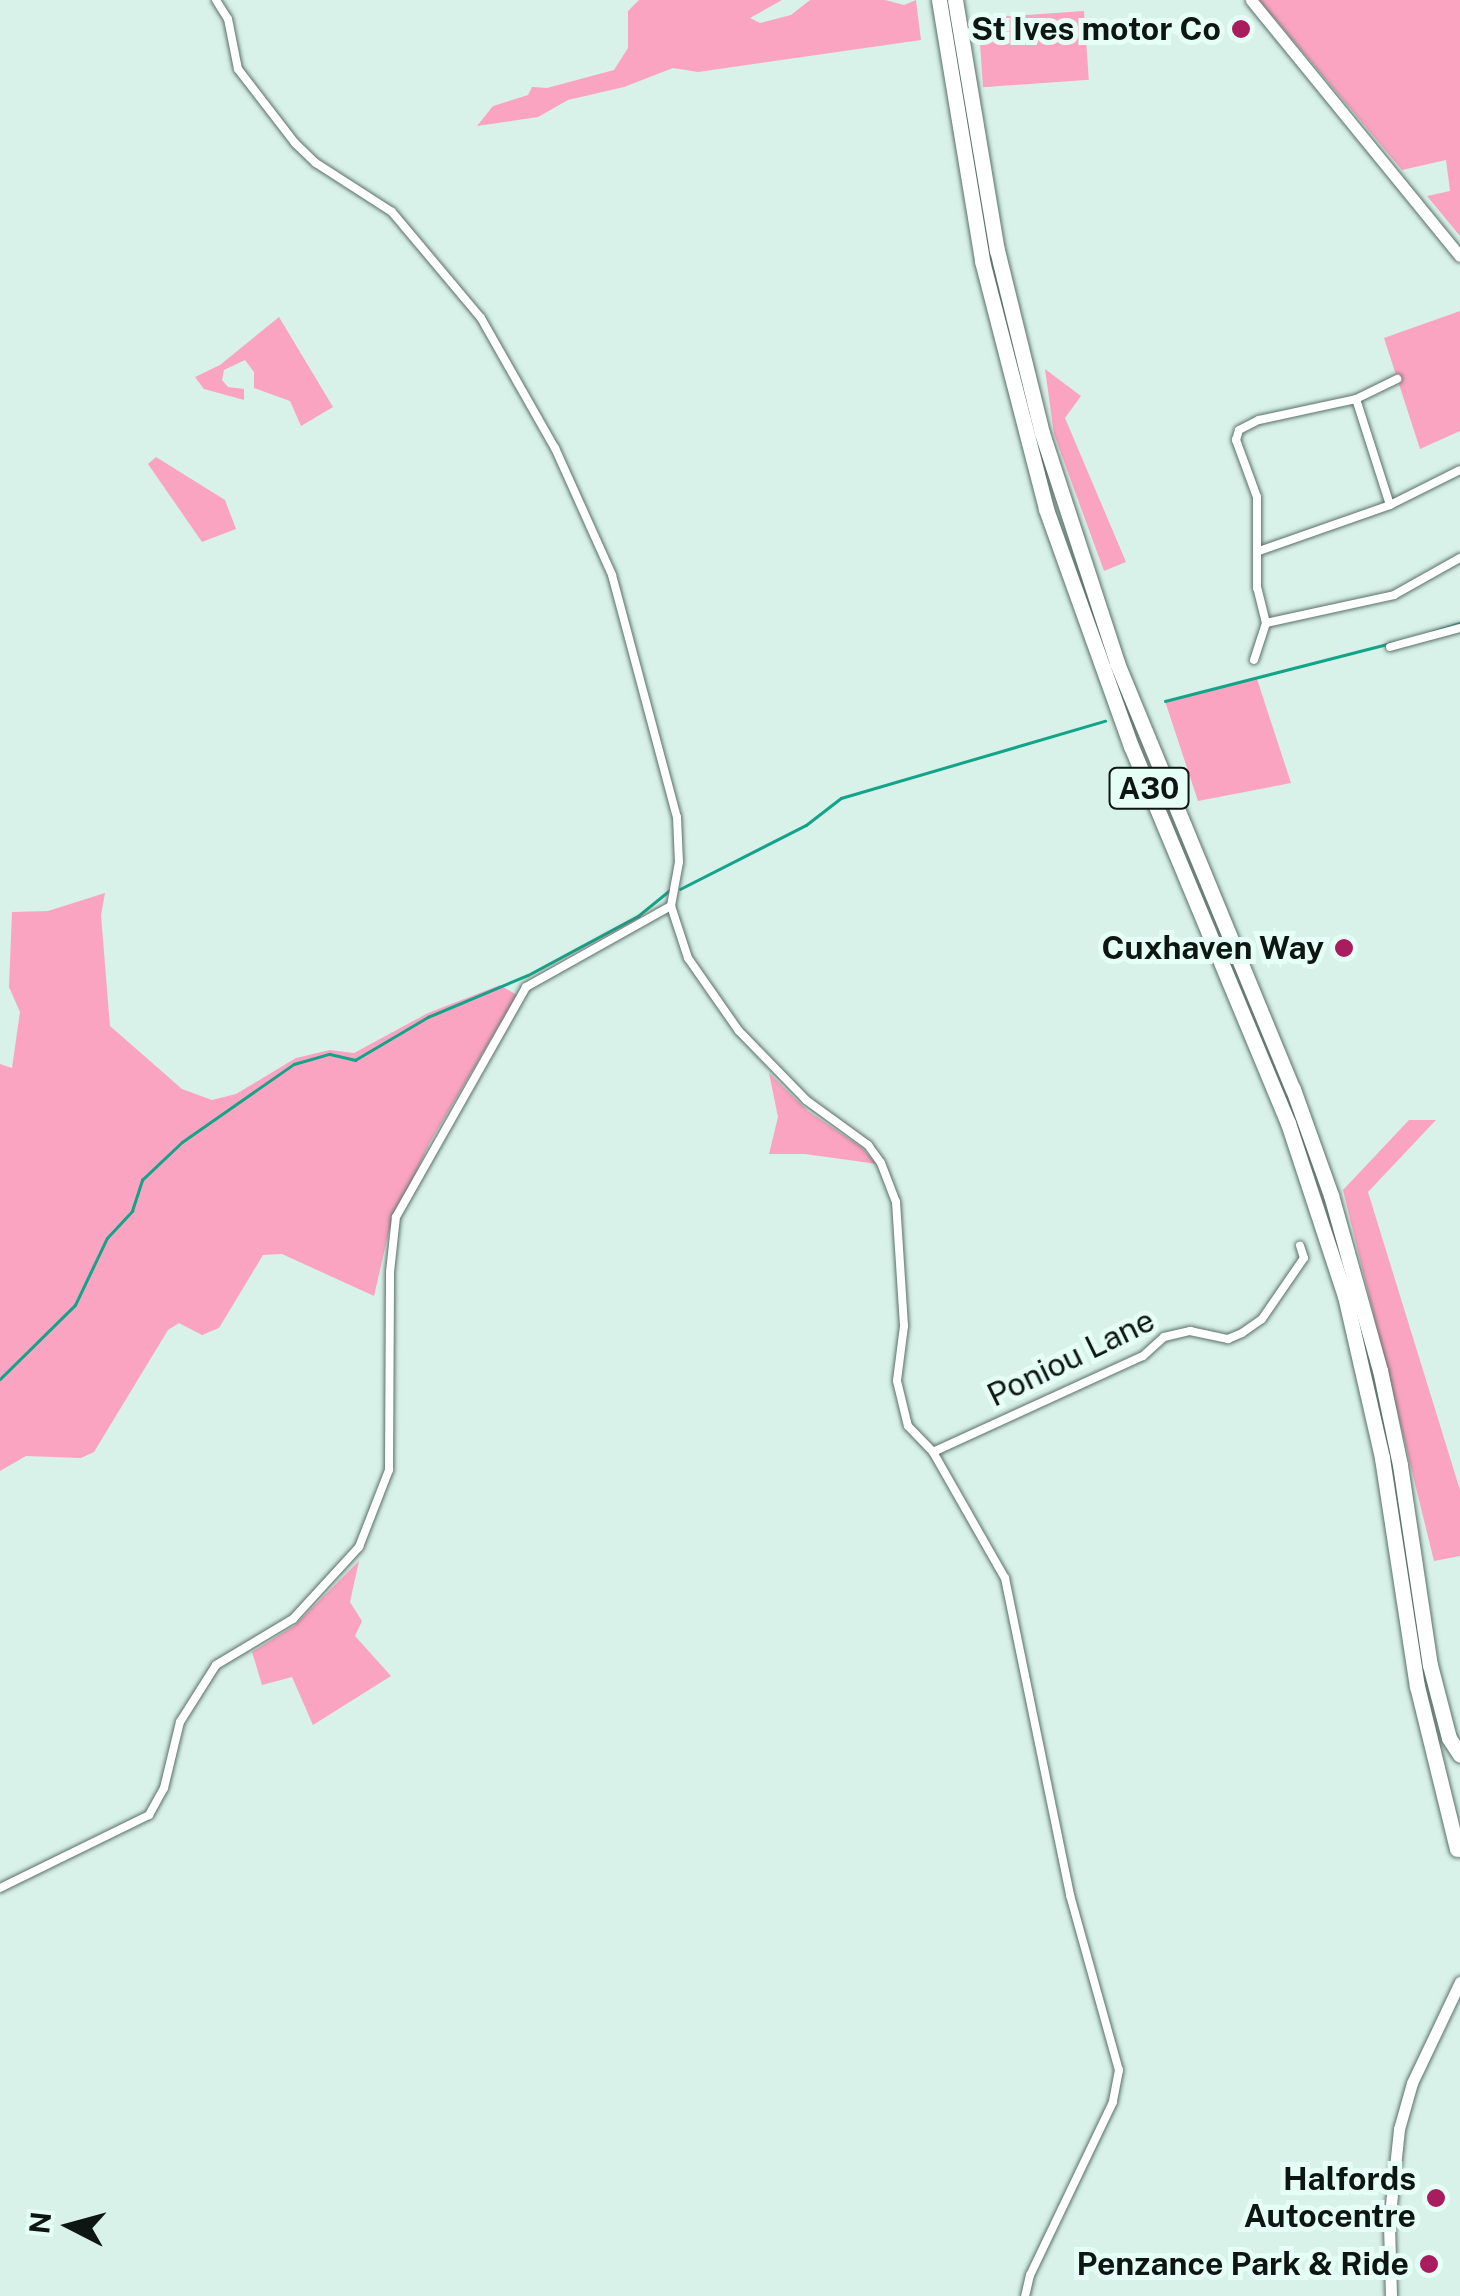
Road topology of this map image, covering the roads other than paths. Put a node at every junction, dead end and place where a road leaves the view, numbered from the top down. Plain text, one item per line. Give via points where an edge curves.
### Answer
1 (216, 0) edge
2 (939, 0) edge
3 (956, 0) edge
4 (1251, 0) edge
5 (1460, 256) edge
6 (1397, 379) dead end
7 (1356, 399) junction
8 (1460, 470) edge
9 (1390, 505) junction
10 (1259, 552) junction
11 (1460, 558) edge
12 (1266, 623) junction
13 (1460, 628) edge
14 (1390, 647) dead end
15 (1254, 660) dead end
16 (671, 906) junction
17 (1300, 1246) dead end
18 (933, 1452) junction
19 (1460, 1756) edge
20 (1460, 1819) edge
21 (1459, 1854) edge
22 (0, 1888) edge
23 (1460, 1982) edge
24 (1024, 2296) edge
25 (1391, 2296) edge

1 - 16 street via 228,20 238,69 316,163 392,212 481,318 555,448 612,574 677,817 680,862
2 - 21 highway, A30 via 982,262 1052,526 1131,746 1288,1123 1344,1296 1382,1458 1416,1686
3 - 19 highway, A30 via 996,250 1042,433 1117,663 1331,1195 1388,1408 1430,1666
4 - 5 street
6 - 7 street
7 - 9 street
7 - 10 street via 1238,430 1257,497
8 - 9 street
9 - 10 street
10 - 12 street via 1257,588
11 - 12 street via 1394,595
12 - 15 street
13 - 14 street
16 - 18 street via 688,958 739,1031 806,1100 881,1162 896,1202 904,1326 896,1381 908,1426
16 - 22 street via 526,987 396,1217 389,1470 359,1547 293,1619 216,1665 180,1722 164,1788 148,1815
17 - 18 street, Poniou Lane via 1304,1258 1262,1319 1242,1334 1214,1340 1190,1331 1164,1336 1143,1356
18 - 24 street via 1005,1578 1070,1895 1120,2070 1113,2102
20 - 21 highway
23 - 25 street via 1412,2083 1399,2129 1389,2223

